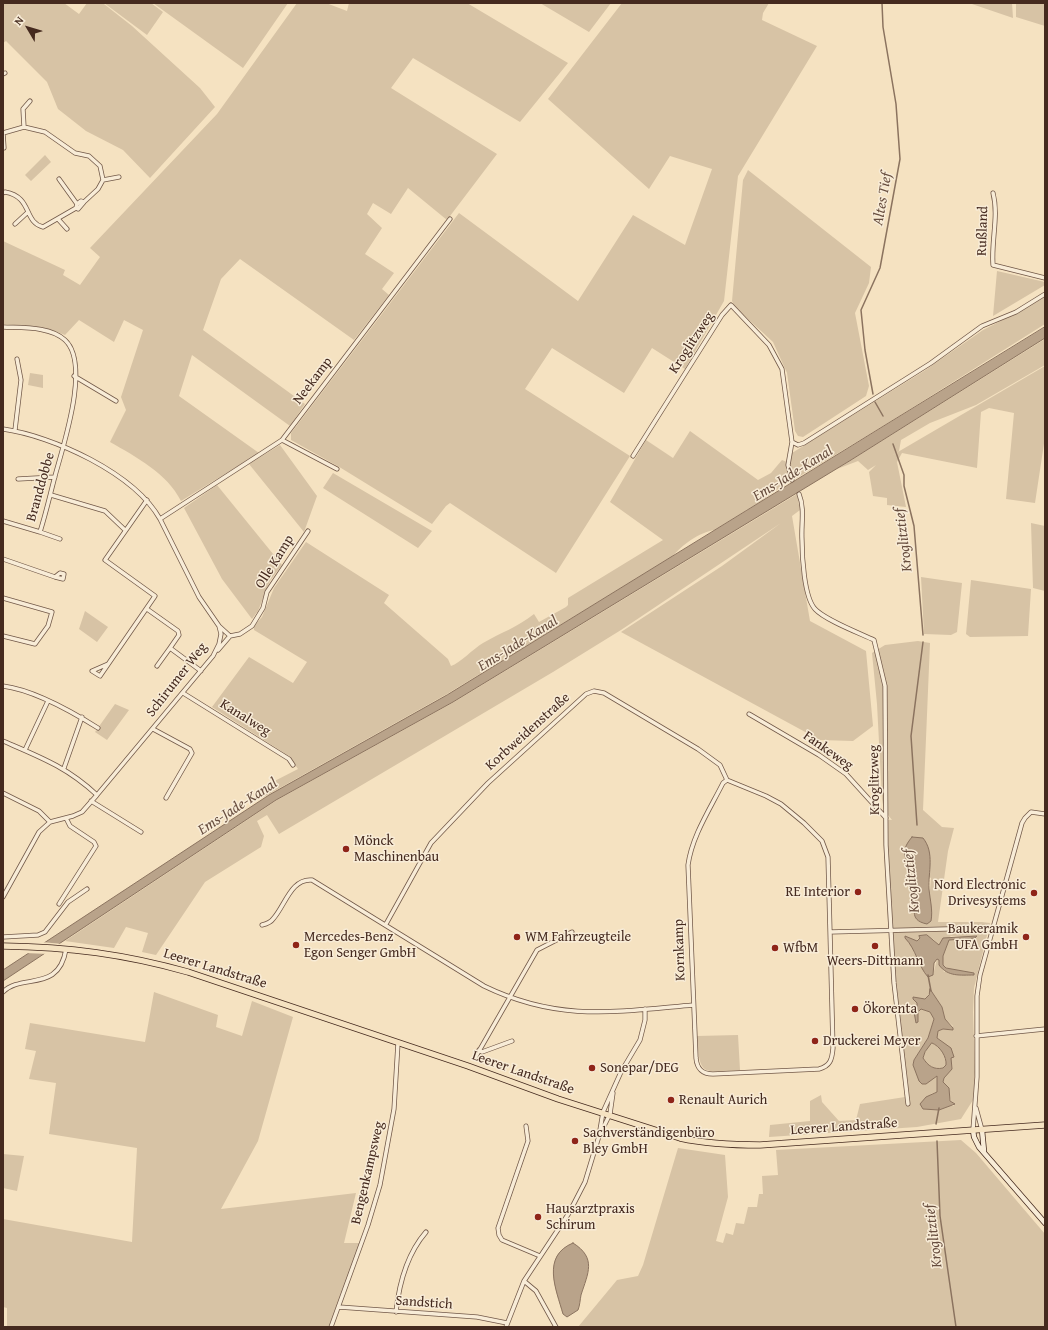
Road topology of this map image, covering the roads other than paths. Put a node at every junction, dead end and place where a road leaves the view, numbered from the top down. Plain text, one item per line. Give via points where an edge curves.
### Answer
1 (30, 101) dead end
2 (24, 127) junction
3 (3, 133) edge
4 (4, 148) dead end
5 (119, 177) dead end
6 (59, 179) dead end
7 (103, 180) junction
8 (993, 192) dead end
9 (3, 193) edge
10 (76, 206) junction
11 (28, 212) junction
12 (58, 219) junction
13 (450, 219) dead end
14 (15, 224) dead end
15 (67, 229) dead end
16 (1045, 278) edge
17 (1045, 294) edge
18 (3, 327) edge
19 (18, 359) dead end
20 (74, 376) junction
21 (116, 401) dead end
22 (3, 429) edge
23 (15, 430) junction
24 (282, 440) junction
25 (792, 442) junction
26 (64, 448) junction
27 (633, 456) dead end
28 (337, 468) dead end
29 (55, 476) junction
30 (18, 479) dead end
31 (792, 480) dead end
32 (799, 494) dead end
33 (51, 495) junction
34 (147, 500) junction
35 (160, 519) junction
36 (3, 521) edge
37 (125, 530) junction
38 (308, 531) dead end
39 (40, 532) junction
40 (60, 539) dead end
41 (3, 560) edge
42 (55, 577) dead end
43 (3, 598) edge
44 (146, 609) junction
45 (219, 626) junction
46 (3, 636) edge
47 (230, 636) junction
48 (170, 648) junction
49 (213, 656) junction
50 (108, 664) dead end
51 (157, 666) dead end
52 (201, 671) junction
53 (3, 686) edge
54 (183, 693) junction
55 (48, 701) junction
56 (749, 714) dead end
57 (82, 717) junction
58 (98, 728) dead end
59 (153, 729) junction
60 (3, 741) edge
61 (25, 750) junction
62 (293, 765) dead end
63 (64, 768) junction
64 (727, 780) junction
65 (3, 793) edge
66 (97, 795) junction
67 (166, 798) dead end
68 (91, 801) junction
69 (1045, 814) edge
70 (66, 818) junction
71 (886, 818) junction
72 (50, 822) junction
73 (141, 832) dead end
74 (87, 889) dead end
75 (3, 897) edge
76 (59, 904) dead end
77 (386, 924) junction
78 (262, 925) dead end
79 (891, 931) junction
80 (993, 931) junction
81 (572, 932) dead end
82 (830, 932) junction
83 (3, 937) edge
84 (3, 946) edge
85 (65, 948) junction
86 (3, 992) edge
87 (510, 998) junction
88 (693, 1005) junction
89 (645, 1010) junction
90 (1045, 1029) edge
91 (976, 1036) junction
92 (512, 1041) dead end
93 (398, 1042) junction
94 (479, 1050) junction
95 (474, 1058) dead end
96 (613, 1092) junction
97 (908, 1104) dead end
98 (976, 1107) junction
99 (603, 1112) junction
100 (610, 1114) junction
101 (1045, 1125) edge
102 (526, 1126) dead end
103 (973, 1130) junction
104 (982, 1130) junction
105 (599, 1136) junction
106 (985, 1153) junction
107 (1045, 1223) edge
108 (426, 1232) dead end
109 (540, 1256) junction
110 (524, 1281) junction
111 (339, 1308) junction
112 (396, 1312) junction
113 (506, 1325) edge
114 (331, 1327) edge
115 (556, 1327) edge

1 - 2 street via 23,109
2 - 3 street
2 - 7 street via 45,132 75,153 89,156 100,166
3 - 4 street
5 - 7 street
6 - 10 street
7 - 10 street via 98,189
8 - 16 street, Rußland via 996,210 993,265
9 - 11 street via 16,194 24,202
10 - 12 street
11 - 12 street via 34,222 43,227
11 - 14 street
12 - 15 street
13 - 24 street, Neekamp
17 - 25 street via 1016,312 982,326 924,367 801,444
18 - 20 street, Branddobbe via 38,329 54,333 65,340 72,349
19 - 23 street via 21,380
20 - 21 street
20 - 26 street, Branddobbe via 74,403
22 - 23 street
23 - 26 street
24 - 28 street
24 - 35 street, Neekamp
25 - 27 street, Kroglitzweg via 782,369 769,345 731,306 722,315
25 - 31 street, Kroglitzweg via 788,465
26 - 29 street, Branddobbe
26 - 34 street via 120,477
29 - 30 street
29 - 33 street, Branddobbe
32 - 71 street, Kroglitzweg via 803,510 805,570 812,604 816,610 833,621 874,640 885,686
33 - 37 street via 105,511
33 - 39 street, Branddobbe
34 - 35 street
34 - 37 street
35 - 45 street via 199,597
36 - 39 street, Branddobbe
37 - 44 street via 105,560 155,596
38 - 47 street, Olle Kamp via 267,592 263,608 252,626 240,634
39 - 40 street, Branddobbe
41 - 42 street
43 - 46 street via 52,612 48,626 35,644
44 - 48 street via 178,631 179,635
44 - 50 street
45 - 47 street
45 - 49 street, Schirumer Weg via 220,639
47 - 49 street, Olle Kamp
48 - 51 street
48 - 52 street
49 - 52 street, Schirumer Weg
52 - 54 street, Schirumer Weg
53 - 55 street
54 - 59 street, Schirumer Weg
54 - 62 street, Kanalweg via 288,759
55 - 57 street
55 - 61 street
56 - 71 street, Fankeweg via 846,774
57 - 58 street
57 - 63 street
59 - 66 street, Schirumer Weg
59 - 67 street via 190,749 192,753
60 - 61 street
61 - 63 street
63 - 66 street
64 - 77 street, Korbweidenstraße via 720,765 682,739 604,693 594,691 586,694 488,783 440,832 431,843
64 - 82 street, Kornkamp via 781,804 822,841 828,857
64 - 88 street, Kornkamp via 723,783 689,856
65 - 72 street via 39,811
66 - 68 street, Schirumer Weg
68 - 70 street, Schirumer Weg via 82,812
68 - 73 street
69 - 80 street via 1031,812 1024,818
70 - 72 street, Schirumer Weg
70 - 76 street via 70,826 96,846
71 - 79 street, Kroglitzweg
72 - 75 street via 39,832
74 - 83 street via 68,902 45,932 38,936
77 - 78 street via 320,884 306,879 294,887 273,921
77 - 87 street via 484,986
79 - 80 street via 984,928
79 - 82 street
79 - 97 street, Kroglitzweg via 894,983
80 - 91 street via 976,996
81 - 87 street via 537,950
82 - 88 street, Kornkamp via 833,1048 832,1060 825,1067 704,1073 697,1063
84 - 85 main road, Leerer Landstraße
85 - 86 street via 64,958 47,978 13,985
85 - 93 main road, Leerer Landstraße via 102,952 188,972
87 - 89 street via 530,1005 567,1012
87 - 94 street
88 - 89 street
89 - 96 street via 640,1040 621,1072
90 - 91 street
91 - 98 street
92 - 94 street via 482,1052
93 - 99 main road, Leerer Landstraße via 558,1099
93 - 111 street, Bengenkampsweg via 394,1109 380,1185
94 - 95 street
96 - 99 street
96 - 100 street
98 - 103 street
98 - 104 street
99 - 100 main road, Leerer Landstraße
99 - 105 street
100 - 103 main road, Leerer Landstraße via 680,1138 725,1145 760,1145
100 - 105 street
101 - 104 main road, Leerer Landstraße
102 - 109 street via 528,1141 498,1228 502,1240
103 - 104 main road, Leerer Landstraße
103 - 106 main road via 976,1142
104 - 106 main road
105 - 109 street, Sandstich via 577,1200
106 - 107 main road
108 - 112 street via 415,1245 401,1283
109 - 110 street, Sandstich
110 - 113 street, Sandstich
110 - 115 street via 536,1290
111 - 112 street, Sandstich
111 - 114 street, Bengenkampsweg
112 - 113 street, Sandstich via 483,1318

